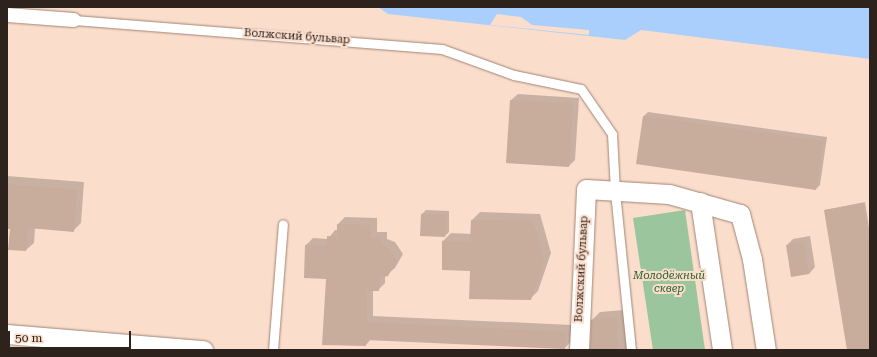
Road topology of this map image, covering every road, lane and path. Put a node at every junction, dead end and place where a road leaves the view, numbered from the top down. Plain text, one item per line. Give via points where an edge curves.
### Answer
1 (7, 15) edge
2 (74, 20) joint
3 (615, 192) junction
4 (700, 202) junction
5 (283, 224) dead end
6 (7, 334) edge
7 (203, 350) edge
8 (273, 350) edge
9 (579, 350) edge
10 (632, 350) edge
11 (722, 350) edge
12 (766, 350) edge

1 - 2 street, Волжский бульвар
2 - 3 lane, Волжский бульвар via 442,49 514,75 581,89 612,134
3 - 4 street via 669,194
3 - 9 street, Волжский бульвар via 586,189
3 - 10 lane
4 - 11 street
4 - 12 street via 740,214 752,260
5 - 8 lane
6 - 7 street

